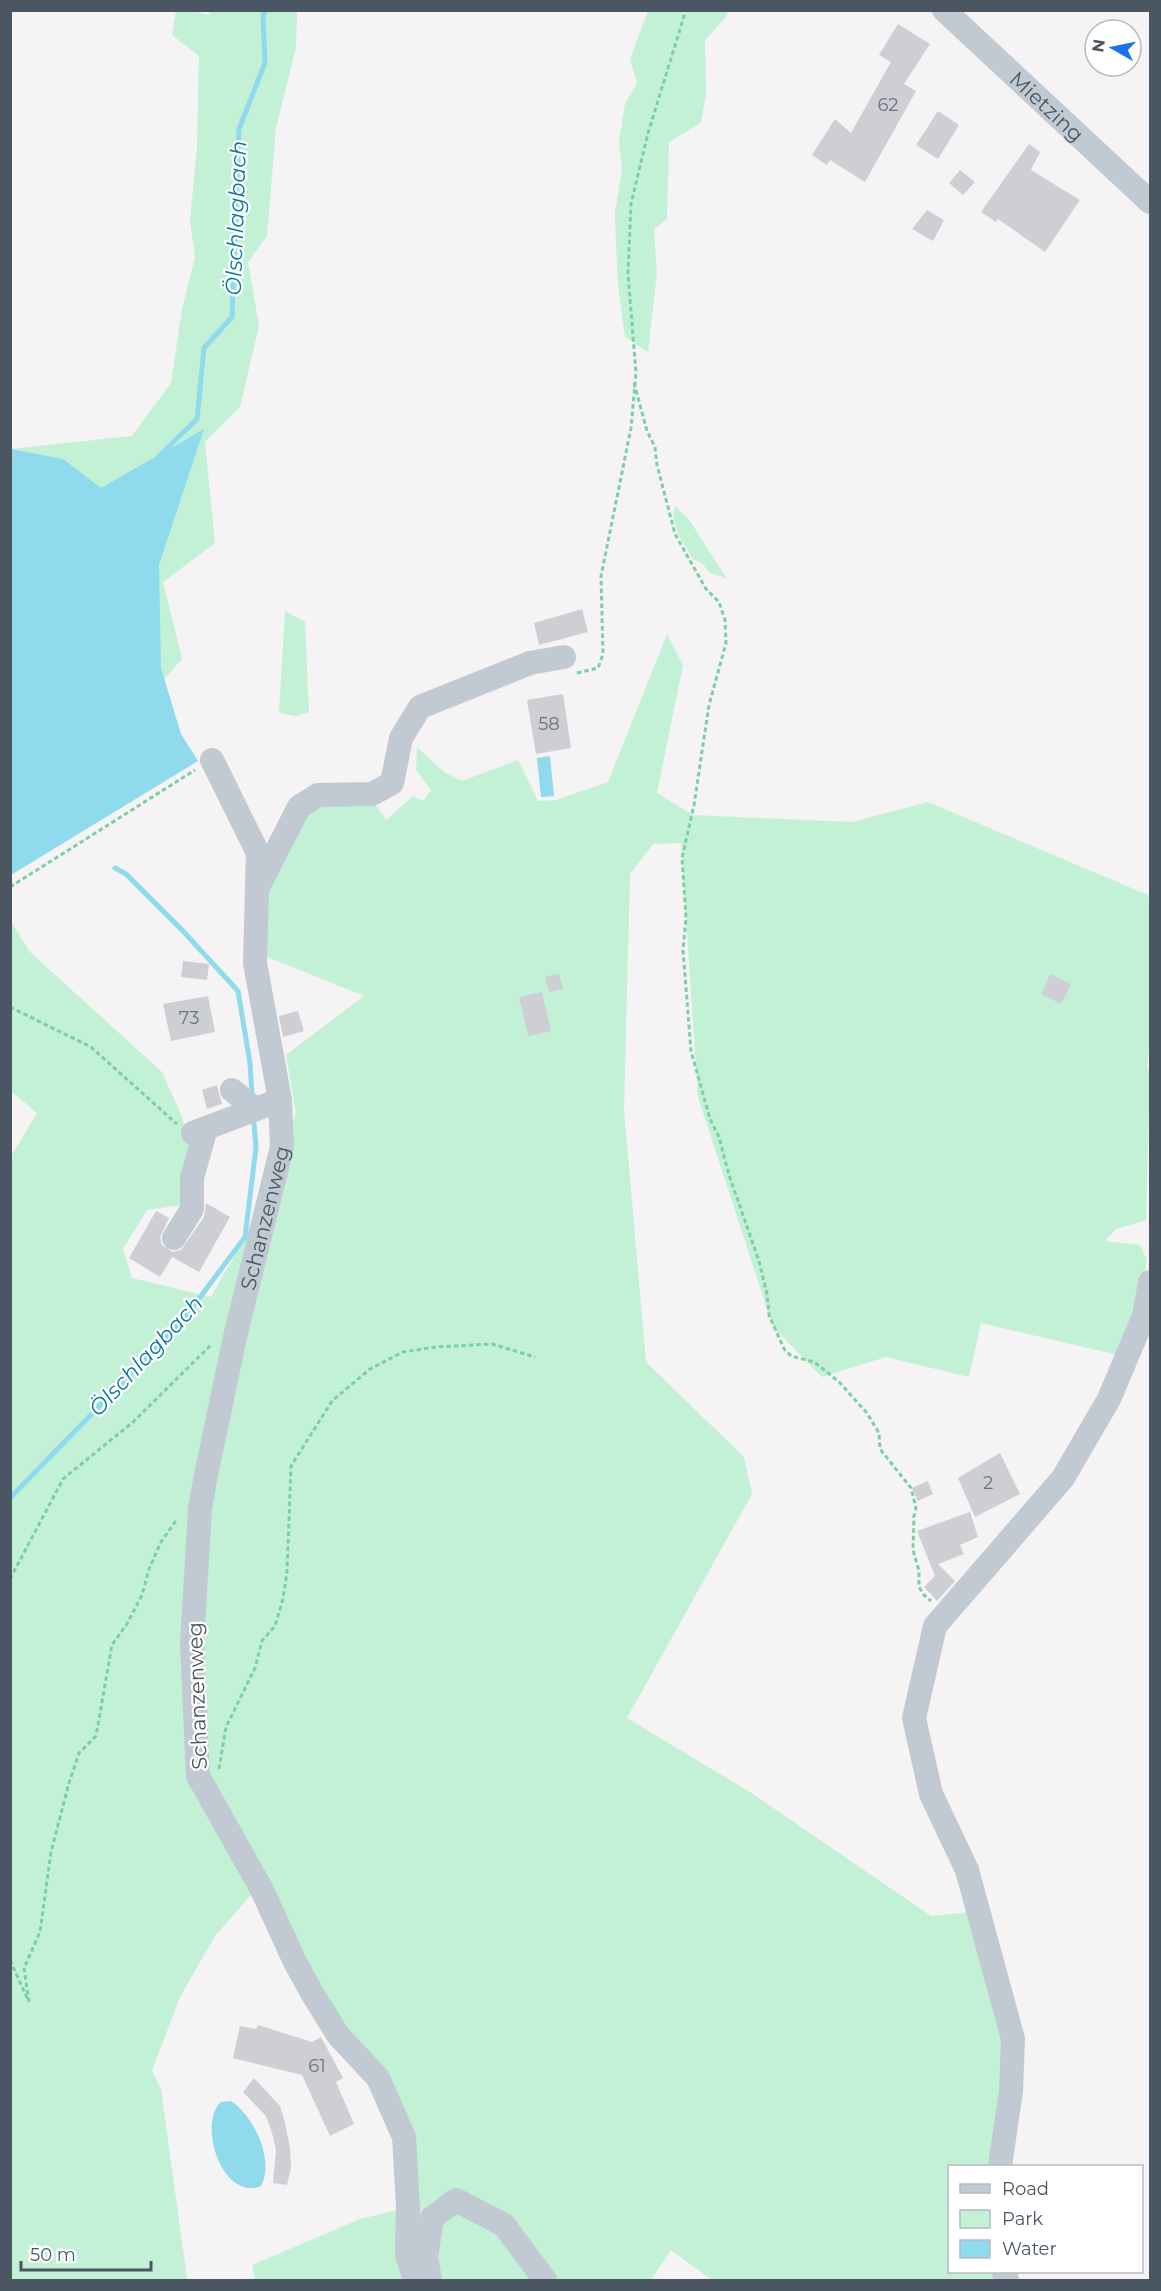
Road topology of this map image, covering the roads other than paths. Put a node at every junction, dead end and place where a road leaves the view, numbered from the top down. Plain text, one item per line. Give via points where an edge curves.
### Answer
1 (944, 10) edge
2 (1150, 202) edge
3 (564, 657) road end
4 (213, 760) road end
5 (257, 889) junction
6 (232, 1090) dead end
7 (280, 1100) junction
8 (255, 1109) junction
9 (174, 1238) dead end
10 (1150, 1282) edge
11 (1000, 2165) edge
12 (415, 2280) edge
13 (430, 2280) edge
14 (544, 2280) edge

1 - 2 street, Mietzing
3 - 5 street via 530,663 420,707 401,738 392,783 372,794 318,795 299,807
4 - 5 street, Schanzenweg via 258,853
5 - 7 street, Schanzenweg via 255,963
6 - 8 street
7 - 8 street
7 - 12 street, Schanzenweg via 282,1147 235,1337 200,1508 192,1644 198,1776 258,1882 312,1993 338,2035 378,2078 400,2127 408,2207 407,2255
8 - 9 street via 198,1131 192,1209
10 - 11 street via 1144,1316 1109,1399 1063,1478 934,1626 914,1718 931,1794 967,1870 1013,2039 1011,2091
13 - 14 street via 426,2258 432,2218 456,2200 504,2225

